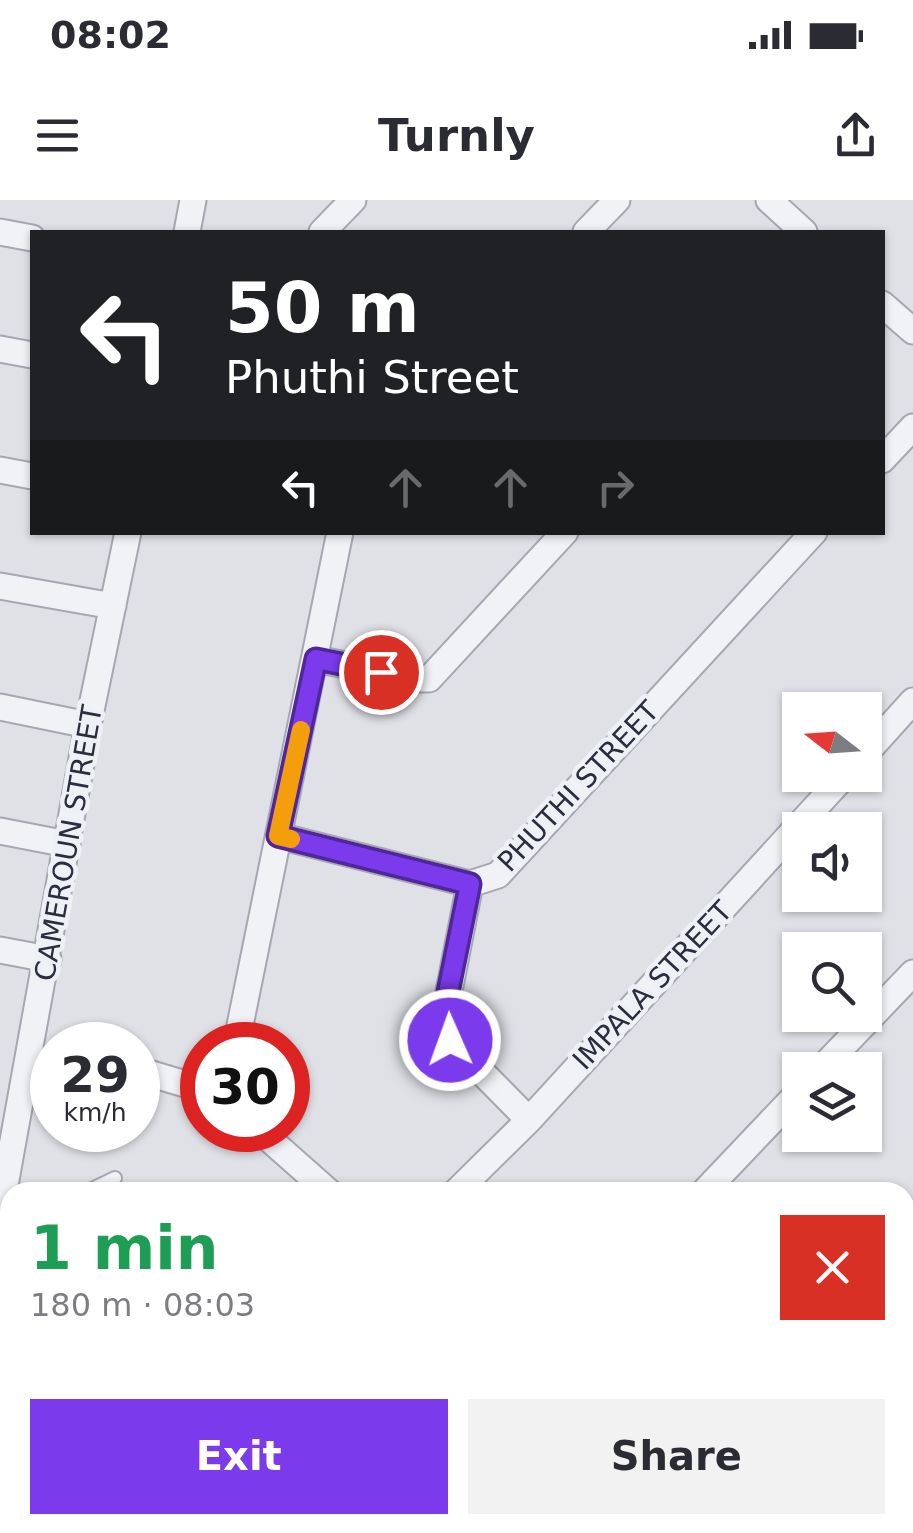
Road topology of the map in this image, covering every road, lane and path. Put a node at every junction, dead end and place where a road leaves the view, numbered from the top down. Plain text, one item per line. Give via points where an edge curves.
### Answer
1 (193, 200) edge
2 (353, 200) edge
3 (616, 200) edge
4 (769, 200) edge
5 (187, 230) edge
6 (324, 230) edge
7 (588, 230) edge
8 (802, 230) edge
9 (0, 232) edge
10 (30, 238) edge
11 (885, 307) edge
12 (913, 331) edge
13 (0, 349) edge
14 (30, 355) edge
15 (913, 427) edge
16 (885, 457) edge
17 (0, 470) edge
18 (30, 476) edge
19 (127, 535) edge
20 (339, 535) edge
21 (561, 535) edge
22 (811, 535) edge
23 (0, 586) edge
24 (113, 606) junction
25 (316, 659) junction
26 (913, 702) edge
27 (0, 707) edge
28 (88, 724) junction
29 (882, 736) edge
30 (829, 792) edge
31 (0, 831) edge
32 (278, 836) junction
33 (68, 844) junction
34 (470, 884) junction
35 (0, 950) edge
36 (48, 959) junction
37 (913, 973) edge
38 (44, 1022) edge
39 (241, 1022) edge
40 (837, 1052) edge
41 (30, 1098) edge
42 (782, 1110) edge
43 (529, 1120) junction
44 (284, 1152) edge
45 (115, 1178) dead end
46 (9, 1182) edge
47 (107, 1182) edge
48 (318, 1182) edge
49 (466, 1182) edge
50 (714, 1182) edge

1 - 5 street
2 - 6 street
3 - 7 street
4 - 8 street
9 - 10 street
11 - 12 street
13 - 14 street
15 - 16 street
17 - 18 street
19 - 24 street, CAMEROUN STREET
20 - 25 street
21 - 25 street via 429,679
22 - 34 street, PHUTHI STREET via 498,875
23 - 24 street
24 - 28 street, CAMEROUN STREET
25 - 32 street
26 - 29 street
27 - 28 street
28 - 33 street, CAMEROUN STREET
30 - 43 street, IMPALA STREET
31 - 33 street
32 - 34 street, PHUTHI STREET
32 - 39 street
33 - 36 street, CAMEROUN STREET
34 - 43 street via 442,1028
35 - 36 street
36 - 38 street, CAMEROUN STREET
37 - 40 street
41 - 46 street, CAMEROUN STREET
42 - 50 street
43 - 49 street, IMPALA STREET
44 - 48 street
45 - 47 lane

